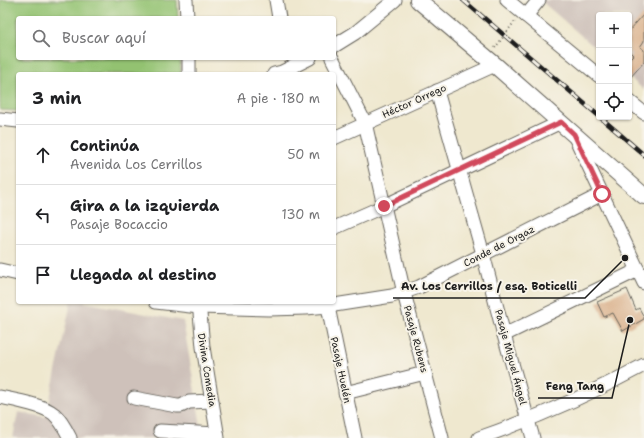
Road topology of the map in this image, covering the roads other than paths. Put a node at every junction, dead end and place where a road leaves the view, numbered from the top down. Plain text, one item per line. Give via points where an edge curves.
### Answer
1 (186, 0) edge
2 (276, 0) edge
3 (395, 0) edge
4 (418, 0) edge
5 (507, 0) edge
6 (539, 0) edge
7 (187, 16) edge
8 (279, 16) edge
9 (526, 16) junction
10 (336, 45) edge
11 (189, 60) edge
12 (305, 60) edge
13 (333, 60) edge
14 (490, 62) junction
15 (287, 67) edge
16 (189, 72) edge
17 (596, 74) edge
18 (437, 91) junction
19 (632, 103) edge
20 (644, 113) edge
21 (0, 119) edge
22 (16, 121) edge
23 (561, 122) junction
24 (365, 123) junction
25 (574, 134) junction
26 (336, 137) edge
27 (459, 170) junction
28 (602, 194) junction
29 (644, 196) edge
30 (384, 206) junction
31 (336, 227) edge
32 (483, 254) junction
33 (0, 270) edge
34 (638, 270) junction
35 (16, 274) edge
36 (644, 283) edge
37 (404, 293) junction
38 (336, 303) edge
39 (185, 304) edge
40 (327, 304) edge
41 (199, 305) edge
42 (504, 335) junction
43 (644, 365) edge
44 (425, 373) junction
45 (345, 393) junction
46 (0, 396) edge
47 (134, 398) dead end
48 (212, 401) junction
49 (528, 420) junction
50 (160, 432) dead end
51 (218, 436) edge
52 (70, 438) edge
53 (355, 438) edge
54 (442, 438) edge
55 (479, 438) edge
56 (533, 438) edge

1 - 7 street
2 - 8 street
3 - 10 street via 355,33
4 - 14 main road
5 - 9 street
6 - 9 street
9 - 17 street
11 - 16 street
12 - 15 street
13 - 24 street, Pasaje Rubens
14 - 18 street, Héctor Orrego
14 - 23 main road
18 - 24 street, Héctor Orrego
18 - 27 street, Pasaje Miguel Ángel
19 - 20 street
21 - 22 street
23 - 25 main road
23 - 27 street
24 - 26 street, Héctor Orrego
24 - 30 street, Pasaje Rubens
25 - 28 street
25 - 29 main road
27 - 30 street
27 - 32 street, Pasaje Miguel Ángel
28 - 32 street, Conde de Orgaz
28 - 34 street
30 - 31 street
30 - 37 street, Pasaje Rubens
32 - 37 street, Conde de Orgaz
32 - 42 street, Pasaje Miguel Ángel
33 - 35 street
34 - 36 street
34 - 42 street
37 - 38 street, Conde de Orgaz
37 - 44 street, Pasaje Rubens
39 - 41 street, Conde de Orgaz
40 - 41 street, Conde de Orgaz via 291,309
40 - 45 street, Pasaje Huelén
41 - 48 street, Divina Comedia
42 - 49 street, Pasaje Miguel Ángel
43 - 49 street
44 - 45 street
44 - 54 street, Pasaje Rubens
45 - 53 street, Pasaje Huelén
46 - 52 street via 54,413
47 - 48 street via 177,406 189,402
48 - 51 street, Divina Comedia
49 - 55 street
49 - 56 street, Pasaje Miguel Ángel
50 - 51 street

